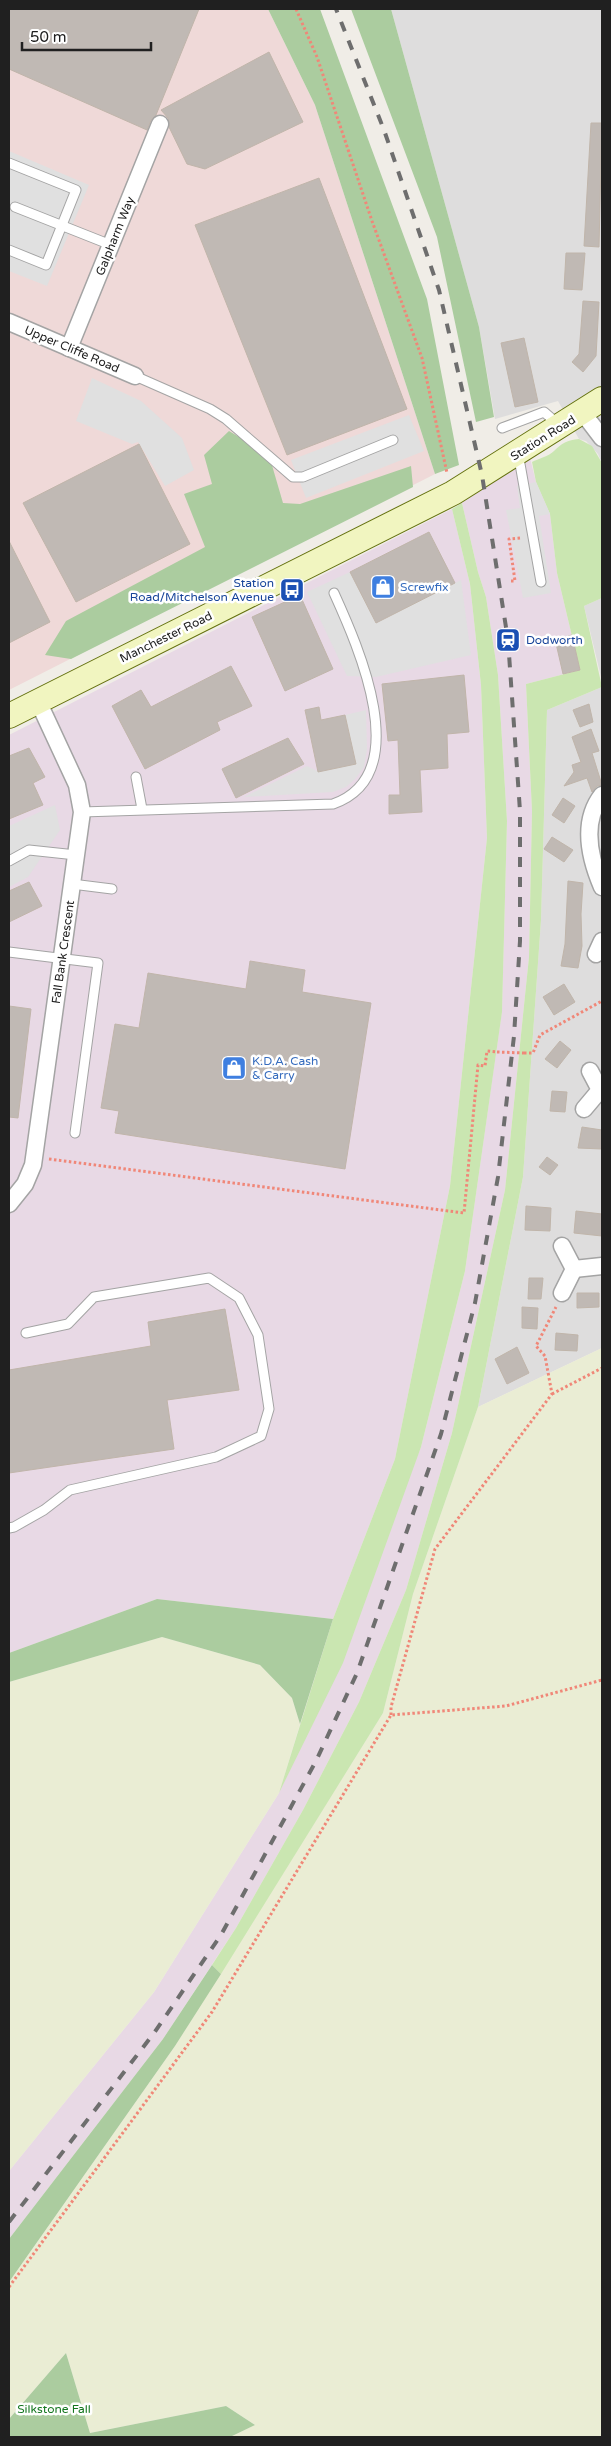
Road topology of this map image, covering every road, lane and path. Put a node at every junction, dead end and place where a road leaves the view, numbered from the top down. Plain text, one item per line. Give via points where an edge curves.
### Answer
1 (296, 9) edge
2 (160, 124) dead end
3 (9, 163) edge
4 (15, 207) dead end
5 (62, 225) junction
6 (111, 245) junction
7 (9, 250) edge
8 (9, 322) edge
9 (69, 348) junction
10 (135, 376) joint
11 (602, 400) edge
12 (583, 413) junction
13 (561, 427) junction
14 (502, 428) dead end
15 (602, 438) edge
16 (393, 440) dead end
17 (515, 456) junction
18 (482, 475) joint
19 (453, 493) junction
20 (510, 539) dead end
21 (511, 581) dead end
22 (540, 582) dead end
23 (334, 593) dead end
24 (38, 701) junction
25 (9, 716) edge
26 (136, 777) dead end
27 (602, 795) edge
28 (142, 809) junction
29 (82, 812) junction
30 (76, 855) junction
31 (9, 861) edge
32 (72, 884) junction
33 (602, 887) edge
34 (112, 889) dead end
35 (9, 952) edge
36 (63, 959) junction
37 (602, 1001) edge
38 (590, 1071) dead end
39 (601, 1090) edge
40 (584, 1109) dead end
41 (75, 1133) dead end
42 (34, 1157) junction
43 (9, 1204) edge
44 (562, 1246) dead end
45 (602, 1266) edge
46 (574, 1269) junction
47 (562, 1293) joint
48 (26, 1333) dead end
49 (602, 1368) edge
50 (552, 1394) junction
51 (9, 1528) edge
52 (602, 1680) edge
53 (391, 1715) junction
54 (9, 2287) edge

1 - 19 path via 318,57 372,221 422,358 443,461
2 - 6 street, Galpharm Way
3 - 5 lane via 76,190
4 - 5 lane
5 - 6 lane
5 - 7 lane via 46,265
6 - 9 street, Galpharm Way
8 - 9 street, Upper Cliffe Road
9 - 10 street, Upper Cliffe Road
10 - 16 lane via 226,419 293,477 303,477
11 - 12 main road, Station Road
12 - 13 main road, Station Road
12 - 15 street
13 - 14 lane via 544,412
13 - 17 main road, Station Road
17 - 18 main road, Station Road
17 - 22 lane via 520,464
18 - 19 main road, Manchester Road
19 - 24 main road, Manchester Road
20 - 21 path via 515,581
23 - 28 lane via 359,650 371,693 375,758 365,782 345,800 333,804
24 - 25 main road, Manchester Road
24 - 29 street, Fall Bank Crescent via 77,785
26 - 28 lane
27 - 33 street via 593,814 590,832 590,854
28 - 29 lane
29 - 30 street, Fall Bank Crescent
30 - 31 lane via 29,850
30 - 32 street, Fall Bank Crescent
32 - 34 lane
32 - 36 street, Fall Bank Crescent
35 - 36 lane
36 - 41 lane via 98,963
36 - 42 street, Fall Bank Crescent
37 - 42 path, bridge via 540,1035 534,1053 487,1051 485,1066 478,1065 464,1213
38 - 39 street
39 - 40 street
42 - 43 street, Fall Bank Crescent via 25,1184
44 - 46 street
45 - 46 street
46 - 47 street
47 - 50 path via 536,1346 545,1356
48 - 51 lane via 68,1324 94,1297 209,1278 239,1298 258,1335 269,1409 261,1436 216,1457 70,1490 44,1510
49 - 50 path
50 - 53 path via 435,1548
52 - 53 path via 506,1706
53 - 54 path via 212,2012

